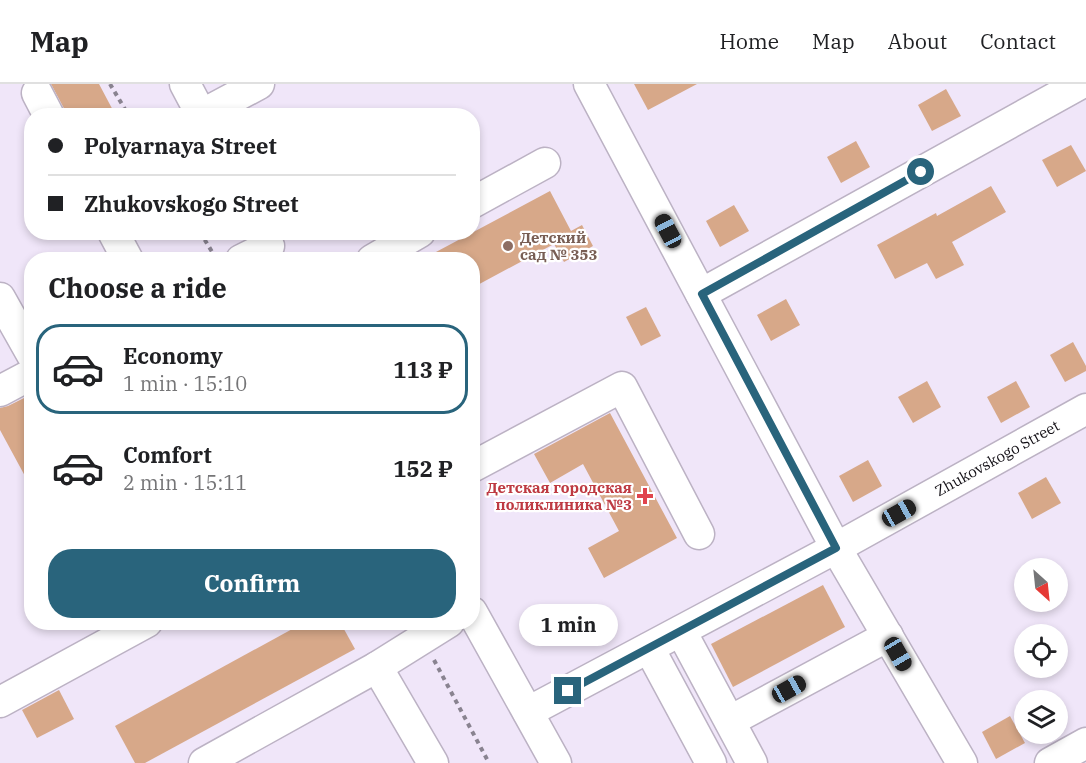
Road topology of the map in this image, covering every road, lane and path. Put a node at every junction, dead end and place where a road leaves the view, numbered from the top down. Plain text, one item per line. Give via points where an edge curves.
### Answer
1 (110, 84) edge
2 (185, 84) edge
3 (259, 84) edge
4 (589, 84) edge
5 (1080, 84) edge
6 (124, 108) edge
7 (198, 108) edge
8 (215, 108) edge
9 (545, 163) dead end
10 (480, 199) edge
11 (406, 240) edge
12 (386, 252) edge
13 (702, 294) junction
14 (0, 298) edge
15 (24, 341) edge
16 (24, 378) edge
17 (0, 391) edge
18 (1086, 409) edge
19 (480, 463) edge
20 (699, 534) dead end
21 (836, 548) junction
22 (480, 626) edge
23 (132, 630) edge
24 (437, 630) edge
25 (681, 631) junction
26 (888, 636) junction
27 (423, 639) junction
28 (649, 648) junction
29 (376, 667) junction
30 (0, 702) edge
31 (528, 712) junction
32 (730, 722) junction
33 (1086, 743) edge
34 (204, 763) edge
35 (432, 763) edge
36 (489, 763) edge
37 (556, 763) edge
38 (711, 763) edge
39 (752, 763) edge
40 (962, 763) edge
41 (1050, 763) edge

1 - 6 path
2 - 7 street
3 - 8 street
4 - 13 street
5 - 13 street
9 - 10 street
11 - 12 street
13 - 21 street
14 - 15 street
16 - 17 street
18 - 21 street, Zhukovskogo Street
19 - 20 street via 622,387
21 - 25 street, Zhukovskogo Street
21 - 26 street
22 - 31 street
23 - 30 street
24 - 27 street
25 - 28 street, Zhukovskogo Street
25 - 32 street
26 - 32 street
26 - 40 street
27 - 29 street
27 - 36 path
28 - 31 street, Zhukovskogo Street
28 - 38 street
29 - 34 street
29 - 35 street
31 - 37 street
32 - 39 street
33 - 41 street

